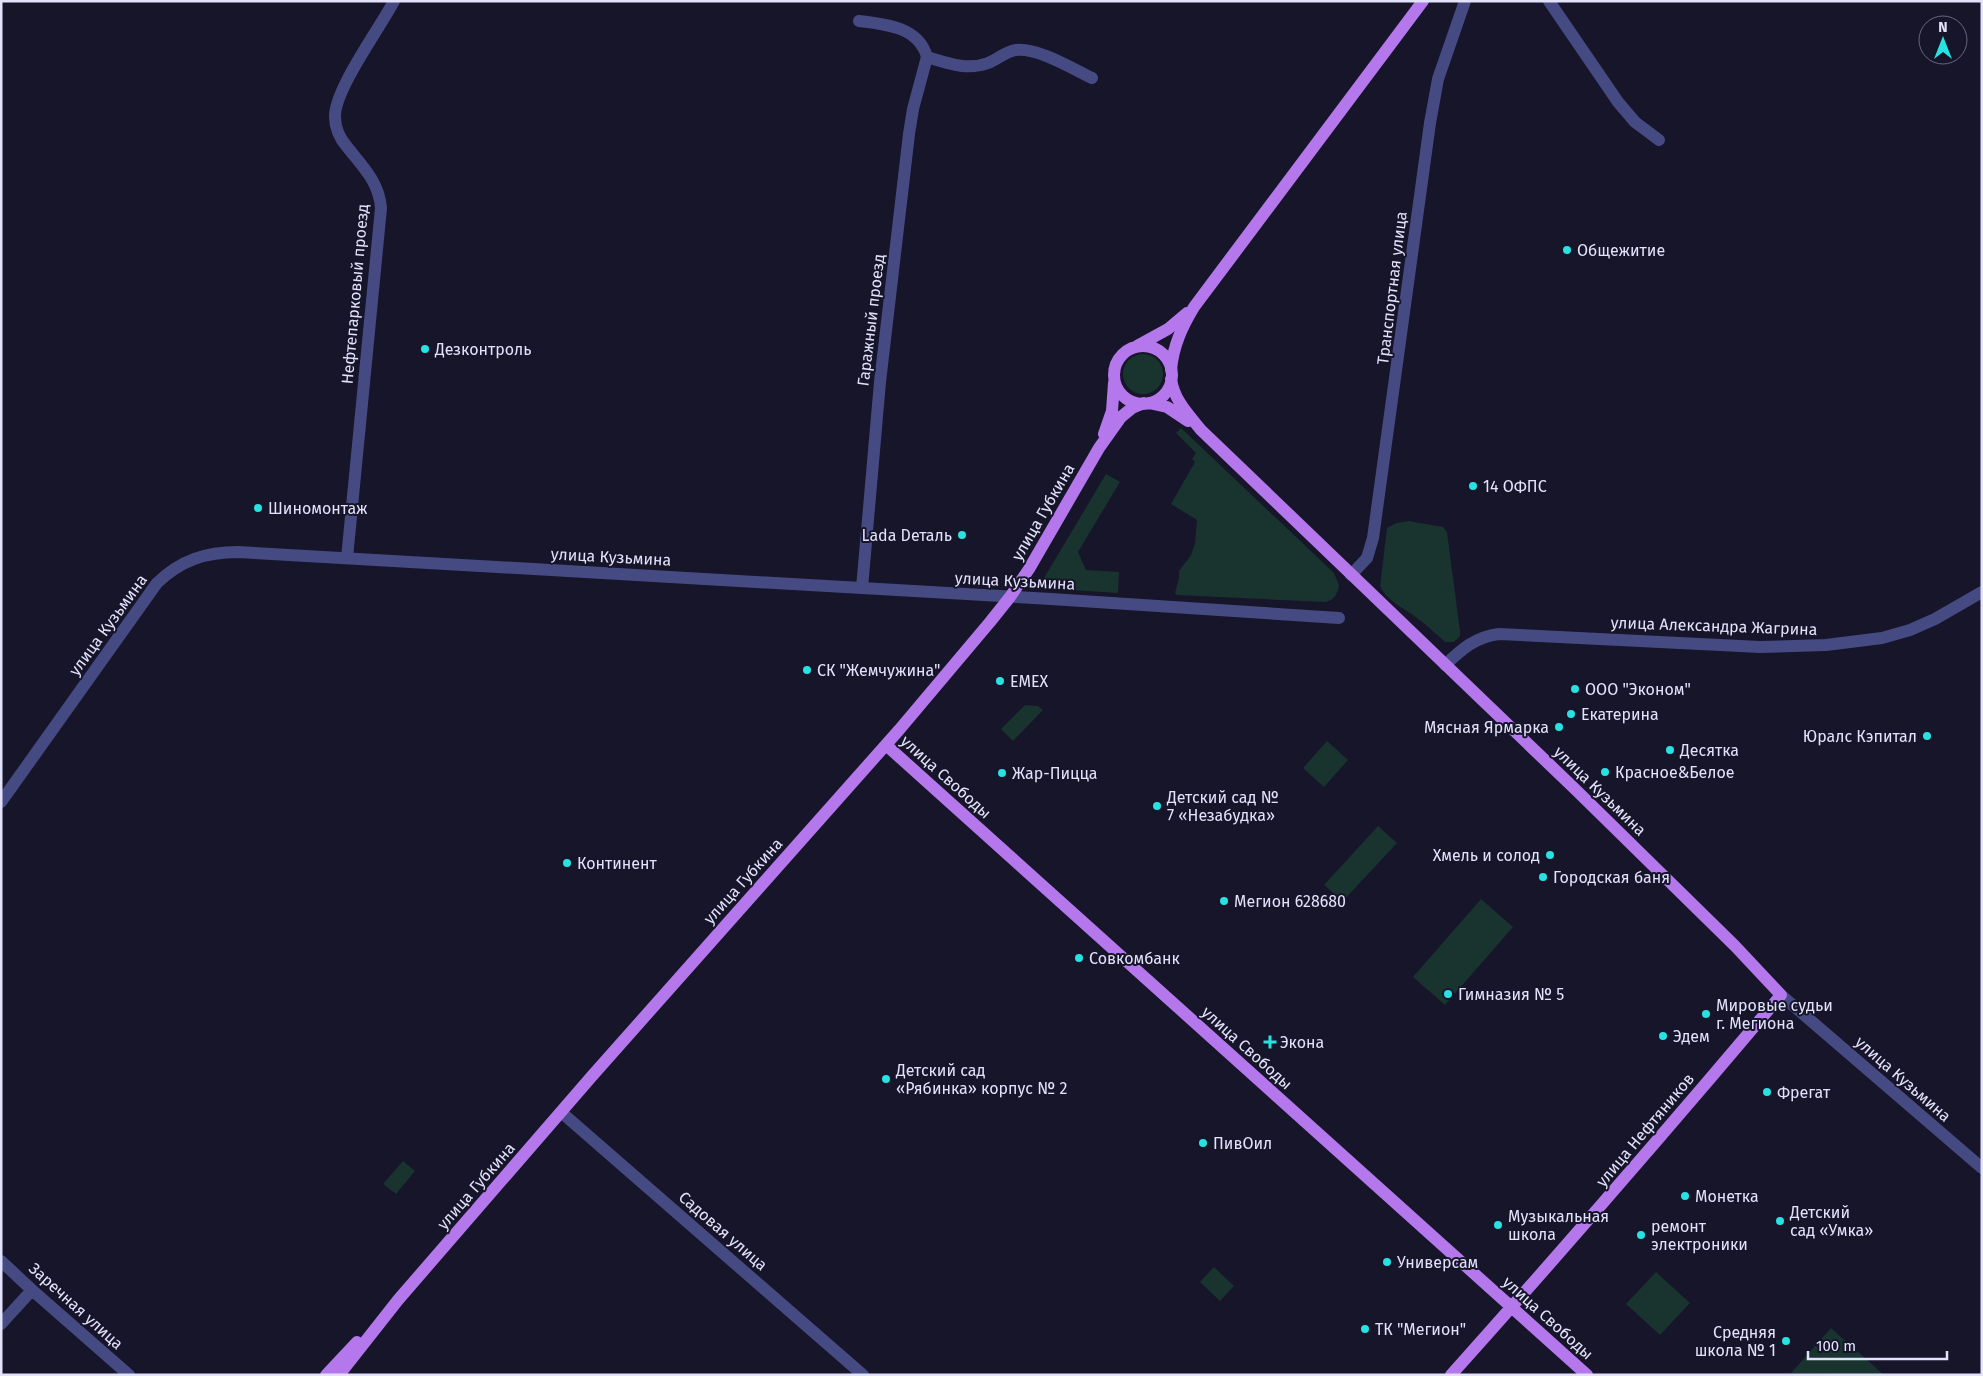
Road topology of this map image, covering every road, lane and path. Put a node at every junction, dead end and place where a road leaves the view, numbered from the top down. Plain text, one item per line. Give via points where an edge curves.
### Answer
1 (394, 1) edge
2 (1423, 1) edge
3 (1465, 1) edge
4 (1549, 1) edge
5 (859, 21) dead end
6 (927, 57) junction
7 (1092, 78) dead end
8 (1659, 140) dead end
9 (1194, 307) junction
10 (1130, 349) junction
11 (1171, 374) junction
12 (1114, 379) junction
13 (1146, 403) junction
14 (1201, 430) junction
15 (1099, 448) junction
16 (347, 558) junction
17 (1351, 575) junction
18 (862, 588) junction
19 (1982, 592) edge
20 (1010, 597) junction
21 (1339, 618) dead end
22 (1445, 665) junction
23 (886, 745) junction
24 (1, 802) edge
25 (1782, 995) junction
26 (561, 1112) junction
27 (1982, 1168) edge
28 (1, 1260) edge
29 (32, 1290) junction
30 (1512, 1308) junction
31 (384, 1316) junction
32 (1, 1324) edge
33 (129, 1375) edge
34 (326, 1375) edge
35 (339, 1375) edge
36 (863, 1375) edge
37 (1451, 1375) edge
38 (1587, 1375) edge

1 - 16 street, Нефтепарковый проезд via 341,92 334,117 338,136 378,189 381,208
2 - 9 main road
3 - 17 street, Транспортная улица via 1438,79 1430,123 1373,538 1367,558
4 - 8 street via 1621,107
5 - 6 street via 906,31 922,44
6 - 7 street via 970,66 989,63 1020,50 1050,58
6 - 18 street, Гаражный проезд via 909,134 880,382
9 - 10 main road via 1168,329
9 - 11 main road via 1182,326
10 - 11 main road via 1144,346 1158,350 1168,360
10 - 12 main road via 1117,361
11 - 13 main road via 1164,394
11 - 14 main road via 1174,394
12 - 13 main road via 1124,397
12 - 15 main road via 1112,411
13 - 14 main road via 1167,407
13 - 15 main road via 1121,417
14 - 17 main road, улица Кузьмина
15 - 20 main road, улица Губкина
16 - 18 street, улица Кузьмина
16 - 24 street, улица Кузьмина via 222,552 194,558 169,571 145,598
17 - 22 main road, улица Кузьмина
18 - 20 street, улица Кузьмина
19 - 22 street, улица Александра Жагрина via 1910,630 1851,643 1760,647 1499,634 1471,642
20 - 21 street, улица Кузьмина
20 - 23 main road, улица Губкина
22 - 25 main road, улица Кузьмина
23 - 26 main road, улица Губкина
23 - 30 main road, улица Свободы
25 - 27 street, улица Кузьмина
25 - 30 main road, улица Нефтяников
26 - 31 main road, улица Губкина
26 - 36 street, Садовая улица
28 - 29 street, Заречная улица
29 - 32 street
29 - 33 street, Заречная улица
30 - 37 main road, улица Нефтяников
30 - 38 main road, улица Свободы
31 - 34 main road, улица Губкина
31 - 35 main road, улица Губкина

